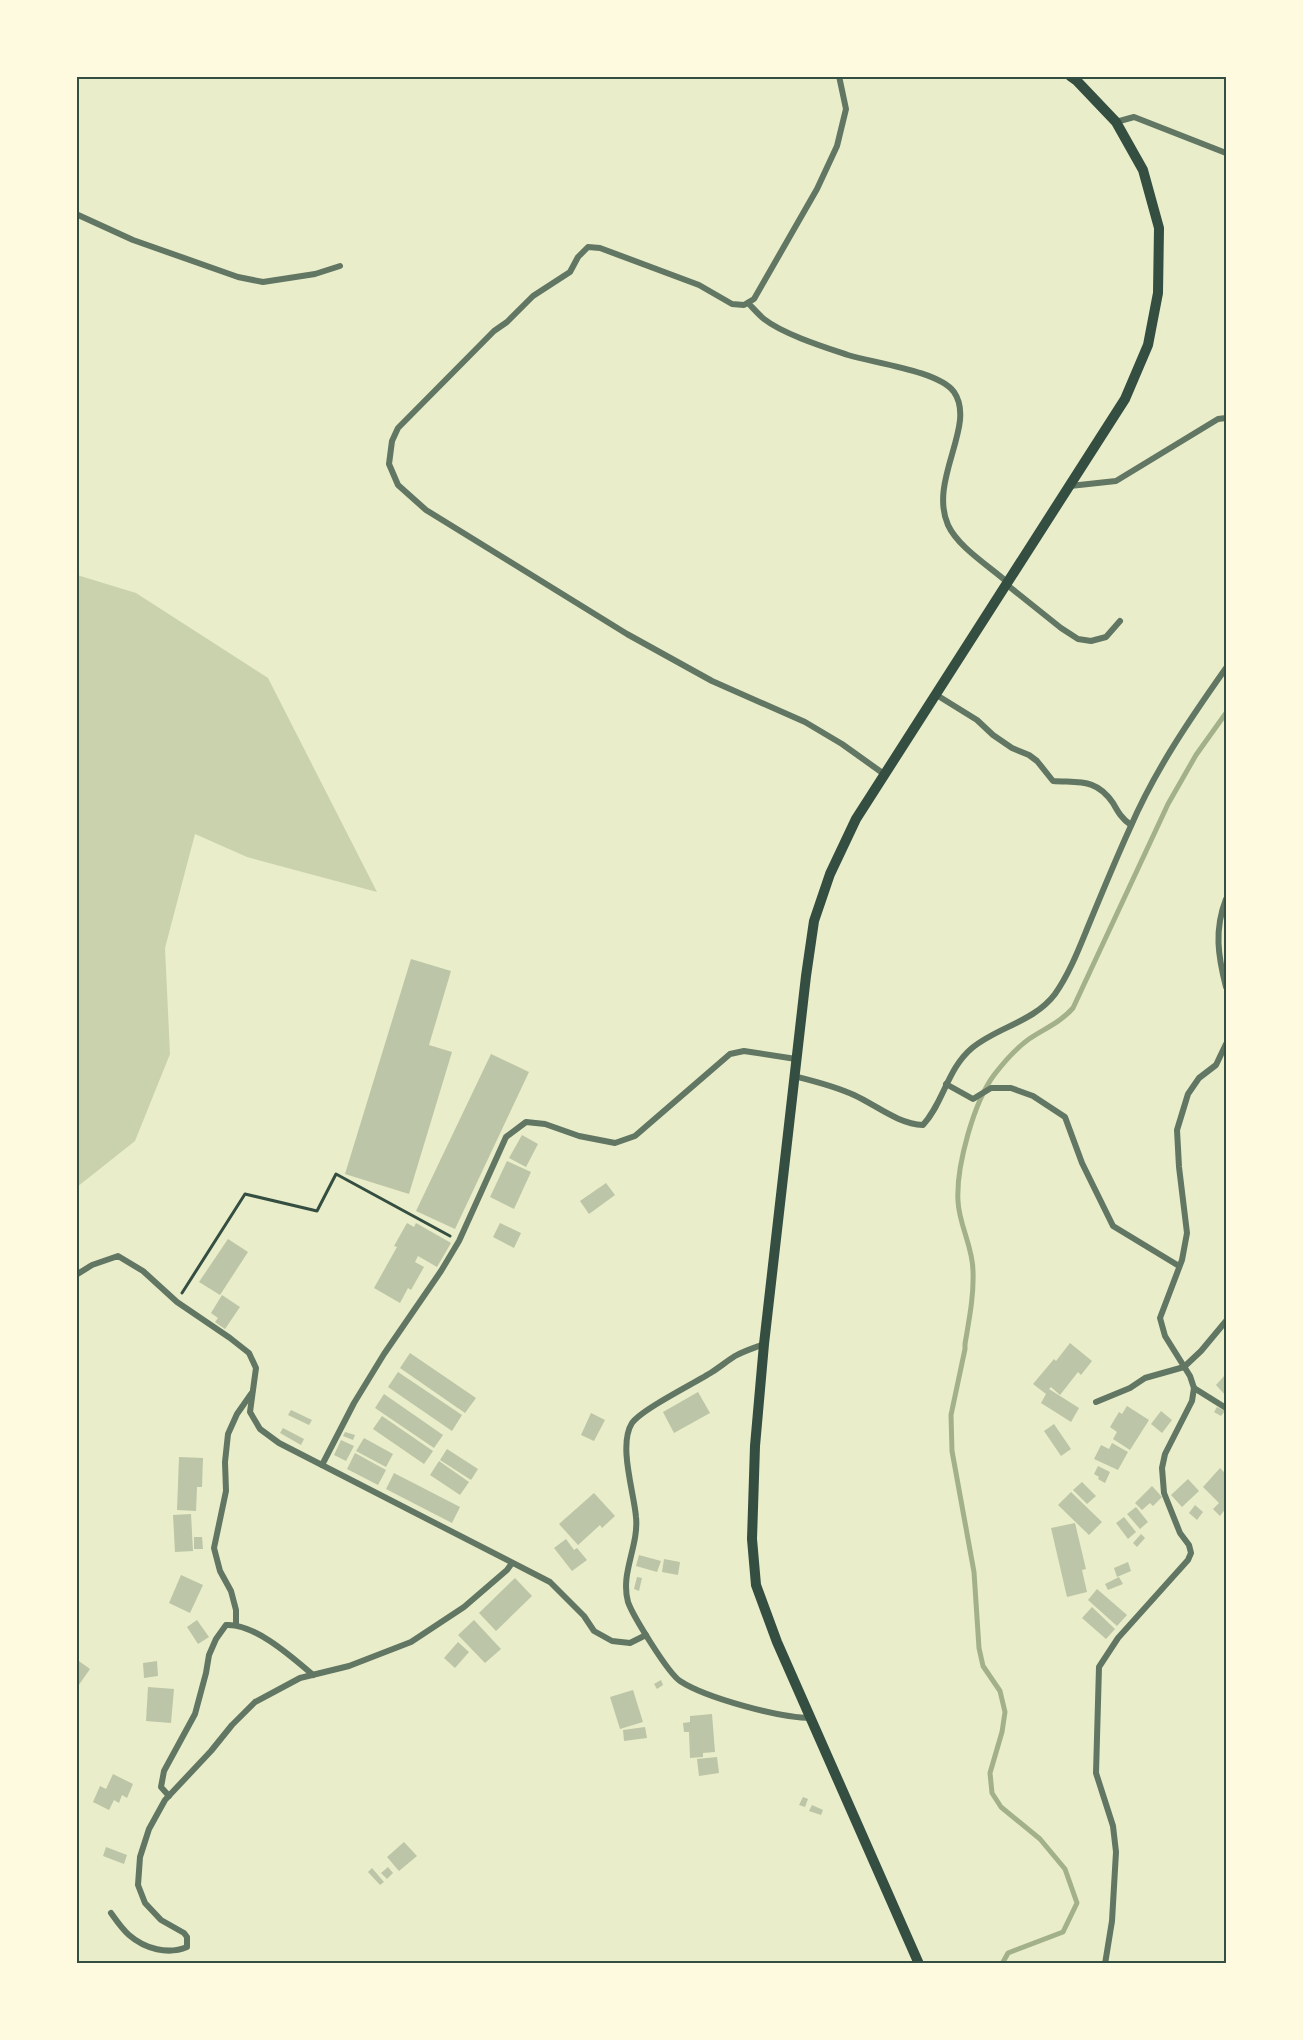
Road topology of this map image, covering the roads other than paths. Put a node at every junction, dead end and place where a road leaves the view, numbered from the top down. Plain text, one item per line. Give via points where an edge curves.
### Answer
1 (839, 76) edge
2 (1070, 76) edge
3 (1116, 122) junction
4 (1227, 153) edge
5 (76, 214) edge
6 (340, 266) dead end
7 (747, 303) junction
8 (1227, 418) edge
9 (1069, 486) junction
10 (1007, 583) junction
11 (1120, 621) dead end
12 (1227, 668) edge
13 (935, 694) junction
14 (884, 774) junction
15 (1131, 825) junction
16 (1227, 899) edge
17 (1227, 987) edge
18 (1227, 1044) edge
19 (796, 1059) junction
20 (794, 1076) junction
21 (946, 1084) junction
22 (1179, 1266) junction
23 (76, 1275) edge
24 (1227, 1320) edge
25 (764, 1344) junction
26 (1184, 1367) junction
27 (1194, 1388) junction
28 (252, 1392) junction
29 (1096, 1402) dead end
30 (1227, 1408) edge
31 (322, 1465) junction
32 (512, 1563) junction
33 (236, 1624) junction
34 (646, 1635) junction
35 (313, 1675) junction
36 (811, 1719) junction
37 (169, 1796) junction
38 (111, 1913) dead end
39 (919, 1964) edge
40 (1105, 1964) edge

1 - 7 street via 846,109 837,146 754,299
2 - 3 main road
3 - 4 street via 1134,117
3 - 9 main road via 1143,170 1159,228 1158,293 1148,345 1125,399
5 - 6 street via 197,264 263,282
7 - 10 street via 783,330 848,355 924,374 954,392 960,407 961,428 944,481 943,503 948,524 957,540
7 - 14 street via 732,303 699,285 588,247 570,272 532,296 399,428 392,441 389,464 398,485 426,510 627,634 712,681 805,722
8 - 9 street via 1218,418 1116,481
9 - 10 main road
10 - 11 street via 1078,639 1106,637
10 - 13 main road
12 - 15 street via 1190,718
13 - 14 main road
13 - 15 street via 1012,748 1029,755 1053,781 1098,786
14 - 19 main road via 856,819 830,874 814,921
15 - 21 street via 1055,994 1040,1010 972,1048 953,1069
16 - 17 street via 1217,944
18 - 22 street via 1216,1065 1199,1078 1188,1094 1177,1130 1187,1233
19 - 20 main road
19 - 31 street via 744,1051 730,1054 635,1136 615,1143 526,1122 506,1137 459,1241 354,1403
20 - 21 street via 854,1094 914,1125 924,1125
20 - 25 main road
21 - 22 street via 973,1099 991,1088 1011,1088 1033,1096 1065,1117 1113,1226
22 - 26 street via 1160,1318 1164,1336
23 - 28 street via 118,1256 142,1271 177,1302 249,1353 256,1368
24 - 26 street
25 - 34 street via 734,1356 632,1422 626,1437 638,1532 626,1576 628,1602
25 - 36 main road via 753,1504 756,1585
26 - 27 street
26 - 29 street via 1145,1378
27 - 30 street
27 - 40 street via 1162,1468 1164,1493 1191,1553 1118,1638 1099,1667 1096,1773 1113,1826 1116,1852
28 - 31 street via 250,1412 260,1429
28 - 33 street via 228,1434 226,1491 214,1548 231,1592
31 - 32 street
32 - 34 street via 550,1582 594,1631 612,1641 630,1643
32 - 35 street via 464,1607 411,1642
33 - 35 street via 271,1642
33 - 37 street via 226,1625 209,1655 195,1714 164,1771 161,1787
34 - 36 street via 678,1680 734,1702
35 - 37 street via 255,1702
36 - 39 main road
37 - 38 street via 149,1830 140,1857 138,1885 145,1903 161,1920 187,1936 187,1947 175,1952 155,1949 129,1936

